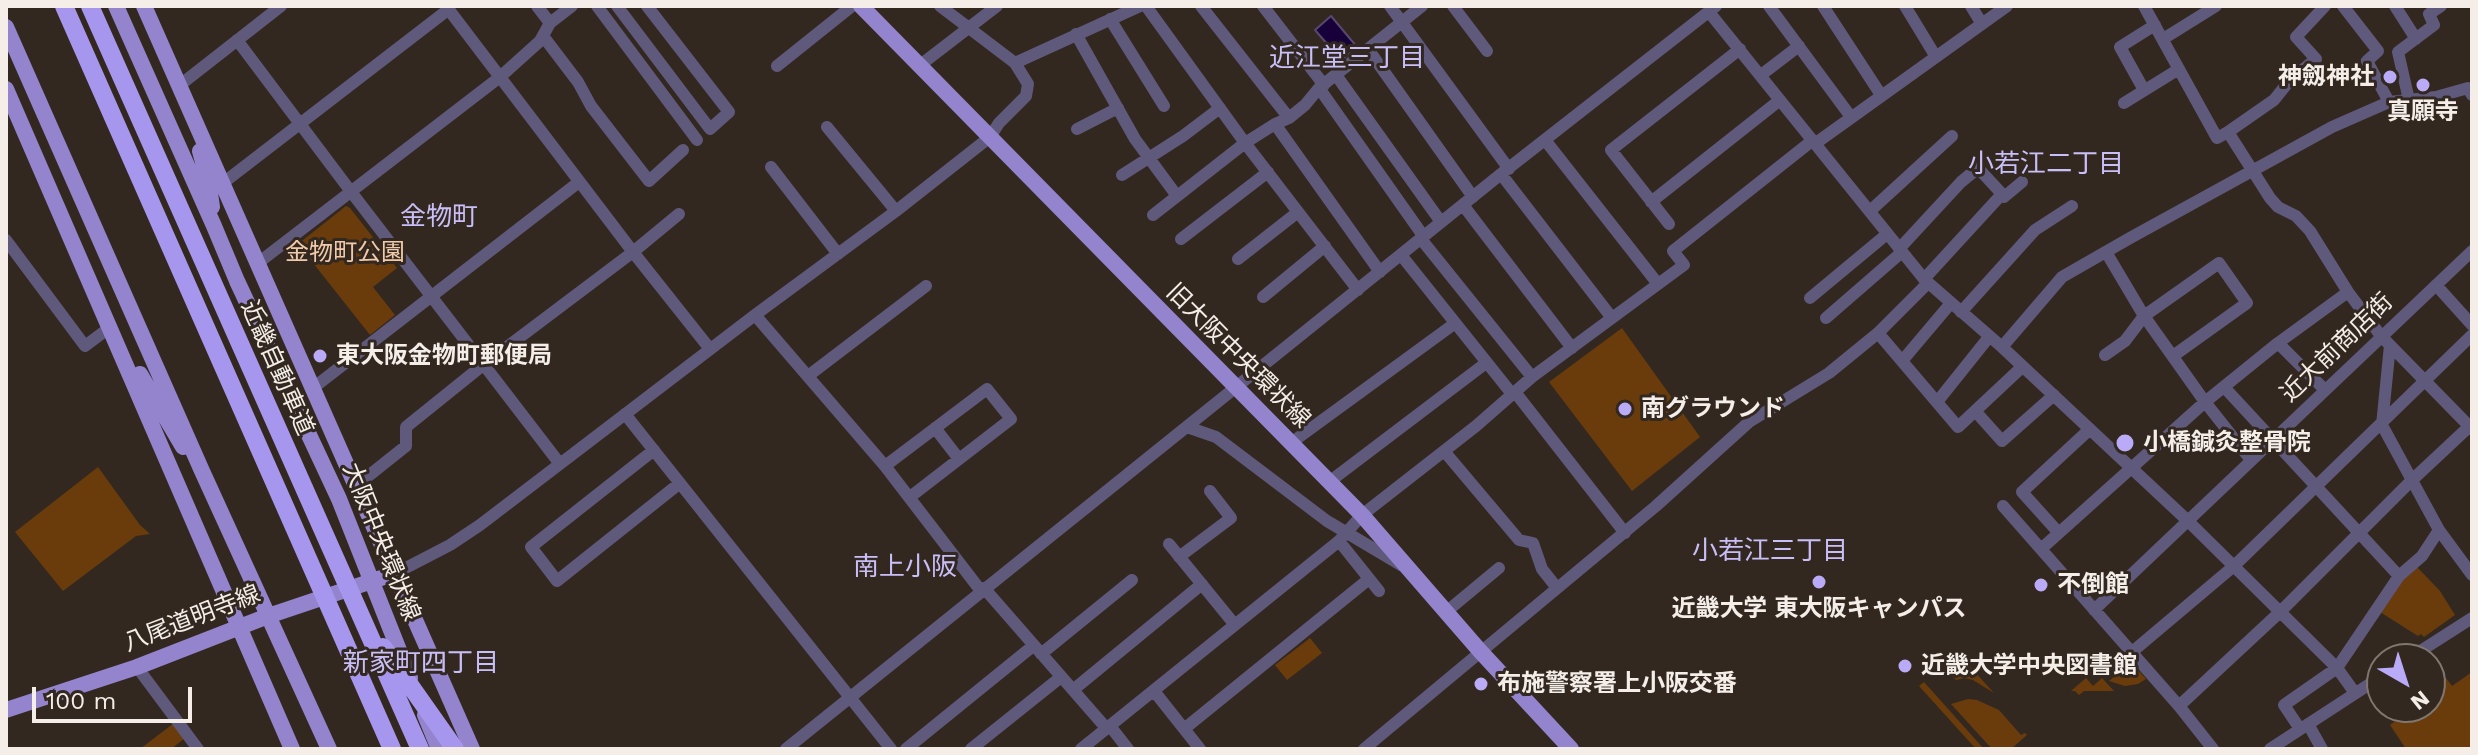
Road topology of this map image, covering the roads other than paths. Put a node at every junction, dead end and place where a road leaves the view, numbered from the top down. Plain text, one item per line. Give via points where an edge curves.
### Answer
1 (64, 6) edge
2 (90, 6) edge
3 (116, 6) edge
4 (144, 6) edge
5 (281, 6) edge
6 (537, 6) edge
7 (572, 6) edge
8 (597, 6) edge
9 (617, 6) edge
10 (647, 6) edge
11 (852, 6) edge
12 (861, 6) edge
13 (940, 6) edge
14 (997, 6) edge
15 (1143, 6) edge
16 (1201, 6) edge
17 (1263, 6) edge
18 (1390, 6) edge
19 (1422, 6) edge
20 (1453, 6) edge
21 (1769, 6) edge
22 (1823, 6) edge
23 (1905, 6) edge
24 (1971, 6) edge
25 (2007, 6) edge
26 (2144, 6) edge
27 (2325, 6) edge
28 (2343, 6) edge
29 (2395, 6) edge
30 (2441, 6) edge
31 (448, 8) edge
32 (1712, 8) edge
33 (2207, 8) edge
34 (1110, 19) junction
35 (1402, 22) junction
36 (550, 23) junction
37 (1982, 24) junction
38 (2155, 25) junction
39 (6, 27) edge
40 (967, 29) junction
41 (1076, 34) junction
42 (543, 36) junction
43 (2163, 39) junction
44 (2416, 39) junction
45 (237, 40) junction
46 (1799, 46) junction
47 (1368, 49) junction
48 (1740, 49) junction
49 (1487, 51) dead end
50 (1936, 57) junction
51 (1015, 63) junction
52 (777, 66) dead end
53 (919, 66) junction
54 (2179, 69) junction
55 (1336, 75) junction
56 (1761, 75) junction
57 (500, 77) junction
58 (180, 85) junction
59 (1321, 86) junction
60 (6, 89) edge
61 (2144, 90) junction
62 (1881, 95) junction
63 (2472, 95) edge
64 (1780, 100) junction
65 (2409, 100) junction
66 (2389, 102) junction
67 (2124, 103) dead end
68 (1164, 106) dead end
69 (1118, 108) junction
70 (1220, 108) junction
71 (1851, 117) junction
72 (1289, 118) junction
73 (300, 123) junction
74 (1275, 124) junction
75 (827, 127) dead end
76 (1077, 129) dead end
77 (2228, 132) junction
78 (1952, 136) dead end
79 (990, 137) junction
80 (697, 140) dead end
81 (1545, 140) junction
82 (1814, 141) junction
83 (1245, 143) junction
84 (683, 150) dead end
85 (1149, 157) junction
86 (771, 167) dead end
87 (1268, 172) junction
88 (1505, 172) junction
89 (2253, 172) junction
90 (1122, 175) dead end
91 (579, 182) junction
92 (2022, 182) dead end
93 (223, 183) junction
94 (352, 193) junction
95 (2002, 194) junction
96 (1177, 196) junction
97 (1468, 201) junction
98 (1651, 202) junction
99 (2072, 206) dead end
100 (896, 211) junction
101 (1870, 211) junction
102 (1298, 212) junction
103 (679, 214) dead end
104 (1153, 215) dead end
105 (1441, 222) junction
106 (1669, 224) dead end
107 (214, 226) junction
108 (1887, 234) junction
109 (1422, 238) junction
110 (1181, 239) dead end
111 (6, 240) edge
112 (1325, 246) junction
113 (1901, 250) junction
114 (2472, 251) edge
115 (633, 252) junction
116 (2106, 252) junction
117 (838, 254) junction
118 (1401, 255) junction
119 (78, 258) junction
120 (1238, 259) dead end
121 (258, 263) junction
122 (1380, 272) junction
123 (1926, 281) junction
124 (1658, 284) junction
125 (1826, 285) junction
126 (2436, 285) junction
127 (926, 286) dead end
128 (1358, 290) junction
129 (2348, 292) junction
130 (431, 297) junction
131 (1263, 297) dead end
132 (1810, 298) dead end
133 (1841, 304) junction
134 (1956, 307) junction
135 (755, 315) junction
136 (2144, 316) junction
137 (1612, 318) junction
138 (1826, 318) dead end
139 (1454, 324) junction
140 (2472, 325) edge
141 (109, 328) junction
142 (1878, 333) junction
143 (2472, 335) edge
144 (1989, 337) junction
145 (2386, 341) junction
146 (2278, 343) junction
147 (2002, 347) junction
148 (1572, 348) junction
149 (710, 349) junction
150 (2105, 355) dead end
151 (2173, 356) junction
152 (1902, 361) junction
153 (1486, 363) junction
154 (483, 365) junction
155 (2022, 367) junction
156 (808, 376) junction
157 (1532, 377) junction
158 (2425, 381) junction
159 (1236, 387) junction
160 (2224, 387) junction
161 (313, 388) junction
162 (2325, 390) junction
163 (1513, 393) junction
164 (2054, 395) junction
165 (1937, 402) junction
166 (2205, 402) junction
167 (1976, 412) junction
168 (625, 414) junction
169 (2382, 425) junction
170 (1187, 427) junction
171 (2471, 427) edge
172 (935, 428) junction
173 (2090, 429) junction
174 (2273, 440) junction
175 (1291, 443) junction
176 (654, 450) junction
177 (1444, 451) junction
178 (959, 459) junction
179 (2251, 460) junction
180 (560, 464) junction
181 (885, 466) junction
182 (2131, 468) junction
183 (2411, 481) junction
184 (1329, 482) junction
185 (680, 483) junction
186 (357, 485) junction
187 (2316, 487) junction
188 (1210, 491) dead end
189 (910, 497) junction
190 (2003, 506) dead end
191 (219, 507) junction
192 (1362, 515) junction
193 (2188, 521) junction
194 (2439, 530) junction
195 (2058, 532) junction
196 (1625, 533) junction
197 (2359, 533) junction
198 (1343, 536) junction
199 (1169, 544) dead end
200 (2041, 549) junction
201 (1179, 557) junction
202 (2234, 566) junction
203 (1499, 568) dead end
204 (1411, 571) junction
205 (396, 573) junction
206 (2472, 575) edge
207 (2399, 576) junction
208 (1369, 579) junction
209 (1132, 580) dead end
210 (371, 582) junction
211 (1202, 584) junction
212 (1557, 588) junction
213 (982, 589) junction
214 (1379, 591) dead end
215 (2094, 610) junction
216 (1446, 612) junction
217 (2280, 612) junction
218 (268, 616) junction
219 (361, 616) junction
220 (2472, 618) edge
221 (1235, 625) junction
222 (240, 628) junction
223 (2433, 643) edge
224 (1037, 650) junction
225 (1480, 651) junction
226 (2132, 652) junction
227 (137, 667) junction
228 (2337, 668) junction
229 (1061, 677) junction
230 (2366, 686) edge
231 (1073, 690) junction
232 (1154, 691) junction
233 (2355, 693) junction
234 (849, 698) junction
235 (2179, 706) junction
236 (6, 710) edge
237 (2304, 727) junction
238 (1109, 728) junction
239 (1184, 729) junction
240 (198, 749) edge
241 (292, 749) edge
242 (329, 749) edge
243 (392, 749) edge
244 (420, 749) edge
245 (439, 749) edge
246 (455, 749) edge
247 (472, 749) edge
248 (786, 749) edge
249 (891, 749) edge
250 (906, 749) edge
251 (971, 749) edge
252 (1081, 749) edge
253 (1128, 749) edge
254 (1200, 749) edge
255 (1364, 749) edge
256 (1571, 749) edge
257 (2213, 749) edge
258 (2270, 749) edge
259 (2322, 749) edge

1 - 243 highway, 近畿自動車道, bridge
2 - 219 highway, 近畿自動車道, bridge
3 - 107 main road, 大阪中央環状線
4 - 58 main road
5 - 45 street
6 - 36 street
7 - 36 street
8 - 80 street
9 - 10 street via 710,129 729,112
11 - 52 street
12 - 53 main road, 旧大阪中央環状線
13 - 40 street
14 - 40 street
15 - 34 street
15 - 70 street
16 - 72 street
17 - 59 street
18 - 35 street
19 - 35 street
20 - 49 street
21 - 46 street
22 - 62 street
23 - 50 street
24 - 37 street
25 - 37 street
26 - 38 street
27 - 77 street via 2296,37 2316,59 2274,100
28 - 66 street via 2378,51 2367,61
29 - 44 street
30 - 44 street via 2429,14 2434,25
31 - 57 street
31 - 73 street
32 - 48 street
32 - 81 street
33 - 43 street
34 - 41 street
34 - 68 street
35 - 47 street
35 - 88 street
36 - 42 street
37 - 50 street
38 - 43 street
38 - 61 street via 2120,47
39 - 191 main road
40 - 51 street
40 - 53 street
41 - 51 street
41 - 69 street
42 - 57 street
42 - 84 street via 649,181
43 - 54 street
44 - 65 street via 2398,52
45 - 58 street
45 - 73 street
46 - 56 street
46 - 71 street
47 - 55 street
47 - 97 street
48 - 56 street
48 - 98 street via 1611,150
50 - 62 street
51 - 79 street via 1028,84 1026,96
53 - 79 main road, 旧大阪中央環状線
54 - 61 street
54 - 77 street via 2217,138
55 - 59 street
55 - 105 street
56 - 64 street
57 - 91 street
57 - 94 street
58 - 93 main road
58 - 107 main road via 208,180
59 - 72 street
59 - 109 street
60 - 119 main road
61 - 67 street
62 - 71 street
63 - 65 street via 2468,88
64 - 82 street
64 - 98 street
65 - 66 street
66 - 89 street
69 - 76 street
69 - 85 street
70 - 83 street
70 - 85 street
71 - 82 street
72 - 74 street
73 - 93 street
73 - 94 street
74 - 83 street
74 - 122 street
75 - 100 street
77 - 89 street
78 - 101 street
79 - 100 street
79 - 159 main road, 旧大阪中央環状線
81 - 88 street
81 - 124 street
82 - 101 street
82 - 124 street via 1673,251 1684,265
83 - 87 street
83 - 96 street
85 - 90 street
85 - 96 street
86 - 117 street
87 - 102 street
87 - 110 street
88 - 97 street
88 - 137 street
89 - 116 street
89 - 129 street via 2278,207 2310,231
91 - 115 street
91 - 130 street
92 - 95 street
93 - 121 main road
94 - 121 street
94 - 130 street
95 - 113 street via 1978,168
95 - 123 street
96 - 104 street
97 - 105 street
97 - 148 street
98 - 106 street
99 - 134 street via 2035,230
100 - 117 street
101 - 108 street
102 - 112 street
102 - 120 street
103 - 115 street
105 - 109 street
107 - 210 main road, 大阪中央環状線 via 339,499
108 - 113 street
108 - 125 street
109 - 118 street
109 - 157 street
111 - 141 street via 85,346
112 - 128 street
112 - 131 street
113 - 123 street
113 - 133 street
114 - 126 street, 近大前商店街
115 - 149 street
115 - 154 street
116 - 136 street
116 - 147 street via 2062,277
117 - 135 street
118 - 122 street
118 - 139 street
119 - 141 main road
119 - 191 main road
121 - 161 main road
122 - 128 street
123 - 134 street
123 - 142 street
124 - 137 street
125 - 132 street
125 - 133 street
126 - 140 street
126 - 145 street, 近大前商店街
127 - 156 street
128 - 159 street
129 - 145 street
129 - 146 street
130 - 154 street
130 - 161 street
133 - 138 street
134 - 144 street
134 - 152 street
135 - 149 street
135 - 156 street
136 - 150 street via 2125,341
136 - 151 street
136 - 151 street via 2219,263 2247,303
137 - 148 street
139 - 153 street
139 - 175 street
141 - 222 main road
142 - 152 street
142 - 196 street via 1829,373 1749,422
143 - 158 street
144 - 147 street
144 - 165 street
145 - 158 street
145 - 162 street, 近大前商店街
145 - 169 street
146 - 160 street
146 - 162 street
147 - 155 street
148 - 157 street
149 - 168 street
151 - 166 street
152 - 165 street
153 - 163 street
153 - 184 street
154 - 180 street
154 - 186 street via 406,427 406,446
155 - 164 street
155 - 167 street
156 - 181 street
157 - 163 street
158 - 169 street
158 - 171 street
159 - 170 street
159 - 175 main road, 旧大阪中央環状線
160 - 166 street
160 - 174 street
161 - 186 main road
162 - 174 street, 近大前商店街
163 - 177 street
163 - 196 street
164 - 167 street via 2002,441
164 - 173 street
165 - 167 street via 1958,427
166 - 179 street
166 - 182 street
168 - 176 street
168 - 180 street
169 - 183 street
169 - 187 street
170 - 198 street via 1216,437
170 - 213 street
171 - 183 street
172 - 178 street
172 - 178 street via 987,389 1011,419
172 - 181 street
173 - 182 street
173 - 195 street via 2022,492
174 - 179 street, 近大前商店街
174 - 187 street
175 - 184 main road, 旧大阪中央環状線
176 - 185 street
176 - 185 street via 531,547 548,570 557,581
177 - 192 street
177 - 212 street via 1519,540 1533,543 1542,569
178 - 189 street
179 - 193 street, 近大前商店街
180 - 205 street via 450,545
181 - 189 street
182 - 193 street
182 - 195 street
183 - 194 street
183 - 197 street
184 - 192 main road, 旧大阪中央環状線
185 - 234 street
186 - 205 main road
187 - 197 street
187 - 202 street
188 - 201 street via 1231,518
189 - 213 street
190 - 200 street
191 - 218 main road
192 - 198 street
192 - 204 main road, 旧大阪中央環状線
193 - 202 street
193 - 215 street, 近大前商店街
194 - 206 street
194 - 207 street via 2422,556
195 - 200 street
196 - 212 street
197 - 207 street
197 - 217 street
198 - 204 street
198 - 208 street
198 - 221 street
199 - 201 street
200 - 215 street
201 - 211 street
202 - 217 street
202 - 226 street
203 - 216 street
204 - 216 main road, 旧大阪中央環状線
205 - 210 main road, 八尾道明寺線
205 - 247 main road
207 - 228 street
208 - 214 street
208 - 239 street
209 - 224 street
210 - 218 main road, 八尾道明寺線
210 - 245 main road, 大阪中央環状線
211 - 221 street
211 - 231 street
212 - 225 street
213 - 224 street
213 - 234 street
215 - 226 street
216 - 225 main road, 旧大阪中央環状線
217 - 228 street
217 - 235 street
218 - 222 main road, 八尾道明寺線
218 - 242 main road
219 - 244 highway, 近畿自動車道, bridge
219 - 246 highway, bridge
220 - 223 street
221 - 232 street
222 - 227 main road, 八尾道明寺線
222 - 241 main road
224 - 229 street
224 - 250 street
225 - 255 street
225 - 256 main road, 旧大阪中央環状線
226 - 235 street
227 - 236 main road, 八尾道明寺線
227 - 240 street
228 - 233 street
228 - 237 street via 2284,705
229 - 231 street
229 - 251 street
230 - 233 street
231 - 238 street
232 - 238 street
232 - 239 street
233 - 237 street
234 - 248 street
234 - 249 street
235 - 257 street
237 - 258 street
237 - 259 street
238 - 252 street
238 - 253 street
239 - 254 street

